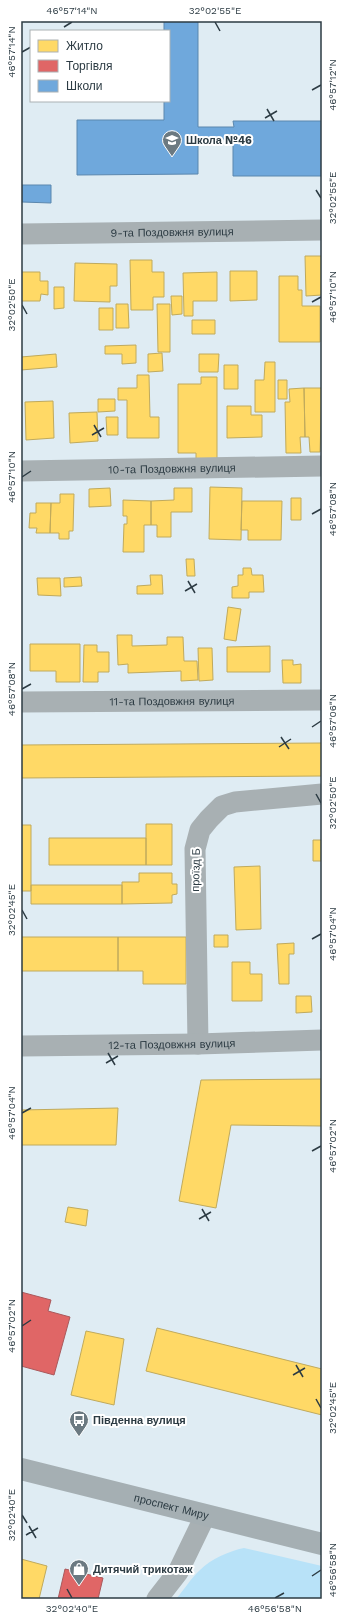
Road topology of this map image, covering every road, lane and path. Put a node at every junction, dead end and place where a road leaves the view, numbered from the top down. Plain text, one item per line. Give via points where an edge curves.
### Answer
1 (322, 230) edge
2 (21, 234) edge
3 (322, 466) edge
4 (21, 470) edge
5 (322, 700) edge
6 (21, 702) edge
7 (322, 794) edge
8 (322, 1040) edge
9 (198, 1044) junction
10 (21, 1046) edge
11 (21, 1469) edge
12 (205, 1516) junction
13 (322, 1544) edge
14 (157, 1599) edge

1 - 2 street, 9-та Поздовжня вулиця
3 - 4 street, 10-та Поздовжня вулиця
5 - 6 street, 11-та Поздовжня вулиця
7 - 9 street, проїзд Б via 235,802 222,806 200,830 195,849
8 - 9 street, 12-та Поздовжня вулиця
9 - 10 street, 12-та Поздовжня вулиця
11 - 12 main road, проспект Миру
12 - 13 main road, проспект Миру
12 - 14 street via 178,1572

